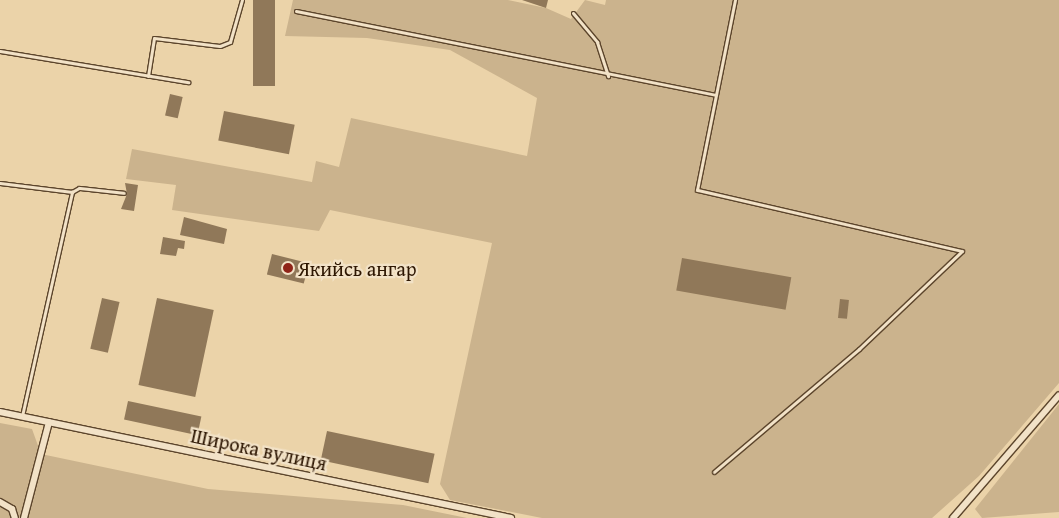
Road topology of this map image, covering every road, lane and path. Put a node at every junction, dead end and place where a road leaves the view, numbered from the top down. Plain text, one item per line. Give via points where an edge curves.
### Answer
1 (242, 0) edge
2 (735, 0) edge
3 (296, 11) dead end
4 (573, 14) dead end
5 (0, 51) edge
6 (148, 76) junction
7 (608, 76) junction
8 (188, 82) dead end
9 (716, 95) junction
10 (0, 183) edge
11 (72, 192) junction
12 (124, 193) dead end
13 (1059, 395) edge
14 (0, 412) edge
15 (22, 416) junction
16 (49, 422) junction
17 (714, 472) dead end
18 (0, 502) edge
19 (15, 518) edge
20 (24, 518) edge
21 (512, 518) edge
22 (952, 518) edge

1 - 6 lane via 234,36 226,45 154,38
2 - 9 lane
3 - 7 lane
4 - 7 lane via 597,42
5 - 6 lane
6 - 8 lane
7 - 9 lane
9 - 17 lane via 696,190 962,251 858,349
10 - 11 lane
11 - 12 lane via 79,188
11 - 15 lane
13 - 22 street
14 - 15 street, Широка вулиця
15 - 16 street, Широка вулиця
16 - 20 street
16 - 21 street, Широка вулиця
18 - 19 street via 12,509

